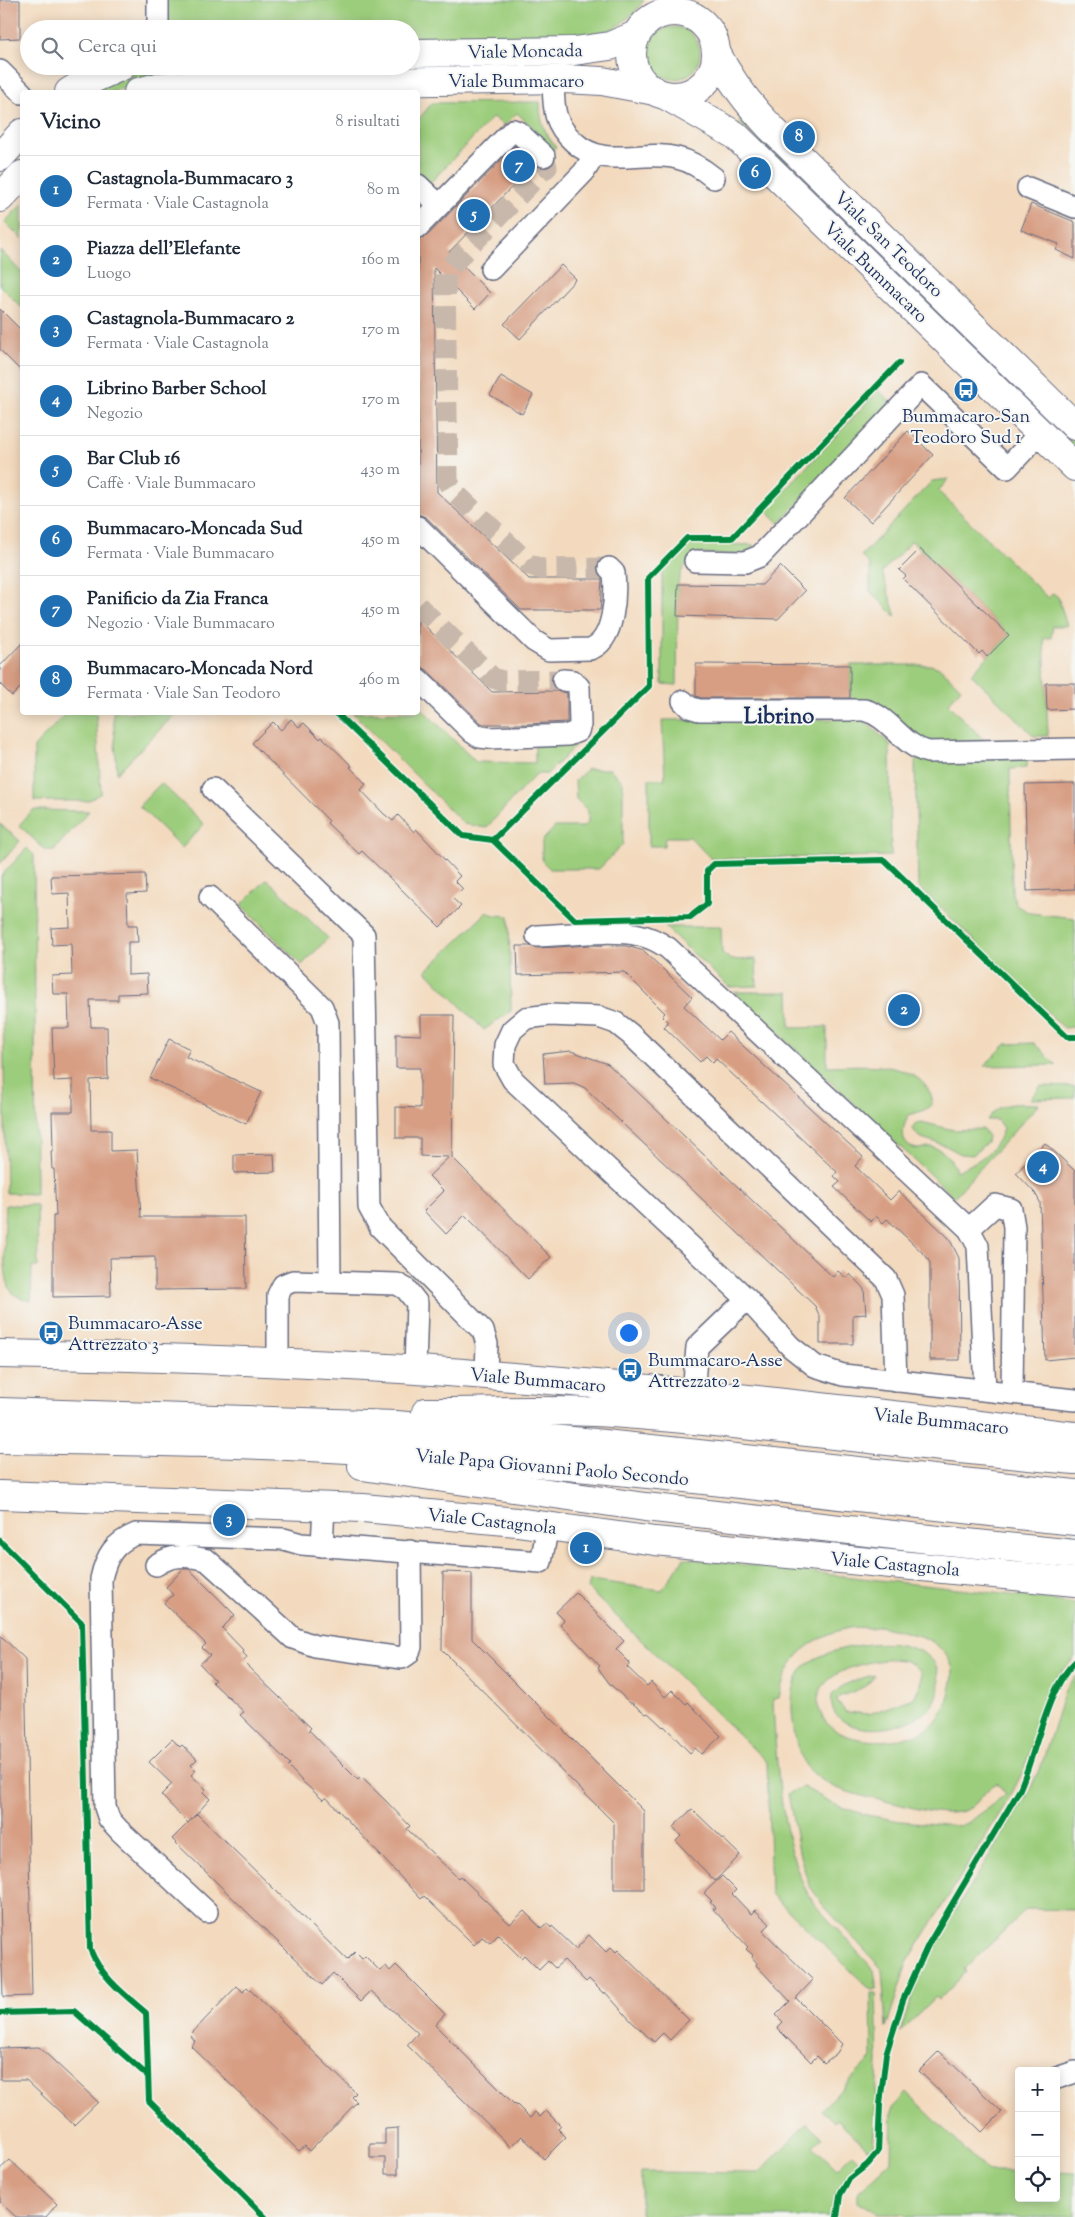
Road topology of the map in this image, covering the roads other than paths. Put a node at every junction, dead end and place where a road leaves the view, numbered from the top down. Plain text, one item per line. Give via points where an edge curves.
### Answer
1 (158, 0) edge
2 (703, 0) edge
3 (648, 18) edge
4 (158, 20) edge
5 (714, 46) junction
6 (574, 51) junction
7 (420, 53) edge
8 (0, 71) edge
9 (102, 75) edge
10 (553, 79) junction
11 (580, 80) junction
12 (353, 88) edge
13 (72, 90) edge
14 (146, 90) edge
15 (20, 91) edge
16 (660, 93) junction
17 (752, 107) junction
18 (20, 135) edge
19 (735, 135) junction
20 (544, 156) dead end
21 (594, 156) junction
22 (0, 157) edge
23 (20, 177) edge
24 (714, 178) dead end
25 (420, 187) edge
26 (1028, 188) dead end
27 (2, 197) edge
28 (439, 205) junction
29 (1075, 207) edge
30 (420, 225) edge
31 (491, 269) dead end
32 (1075, 426) edge
33 (1040, 433) junction
34 (1075, 467) edge
35 (420, 529) edge
36 (695, 561) dead end
37 (609, 568) dead end
38 (563, 680) tunnel mouth
39 (420, 681) edge
40 (683, 701) dead end
41 (1075, 748) edge
42 (213, 789) dead end
43 (210, 897) dead end
44 (538, 936) dead end
45 (969, 1229) junction
46 (330, 1282) junction
47 (747, 1299) junction
48 (0, 1354) edge
49 (278, 1362) junction
50 (415, 1370) junction
51 (486, 1374) junction
52 (896, 1381) junction
53 (985, 1390) junction
54 (1012, 1393) junction
55 (693, 1394) junction
56 (0, 1398) edge
57 (1075, 1400) edge
58 (0, 1412) edge
59 (200, 1417) junction
60 (28, 1426) junction
61 (1075, 1436) edge
62 (0, 1439) edge
63 (232, 1445) junction
64 (0, 1452) edge
65 (1075, 1460) edge
66 (1075, 1494) edge
67 (0, 1495) edge
68 (324, 1507) junction
69 (1075, 1521) edge
70 (548, 1526) junction
71 (322, 1546) junction
72 (410, 1551) junction
73 (1075, 1554) edge
74 (156, 1566) dead end
75 (1075, 1582) edge
76 (207, 1912) dead end

1 - 4 street
2 - 5 main road, Viale San Teodoro
3 - 5 main road via 670,12 692,16 709,31
3 - 6 main road, Viale Moncada via 610,46
3 - 16 main road via 632,50 634,67 642,80
5 - 16 main road via 711,73 701,86 686,93
5 - 17 main road, Viale San Teodoro via 728,75
6 - 7 main road, Viale Moncada
6 - 11 main road via 585,60 586,67
8 - 15 street
9 - 13 main road
10 - 11 main road, Viale Bummacaro
10 - 12 main road, Viale Bummacaro
10 - 21 street via 556,118 560,128 580,148
11 - 16 main road, Viale Bummacaro via 602,81
12 - 14 main road, Viale Bummacaro via 184,85
16 - 19 main road, Viale Bummacaro
17 - 19 main road via 744,106 733,111 729,122
17 - 32 main road, Viale San Teodoro
18 - 22 main road
19 - 33 main road, Viale Bummacaro
20 - 28 street via 513,130
21 - 24 street via 662,155 690,162
21 - 31 street via 584,172
23 - 27 main road
25 - 28 street
26 - 29 street
28 - 30 street
33 - 34 main road, Viale Bummacaro
33 - 36 street via 1007,468 921,385 760,556 745,562
35 - 37 street via 534,641 549,650 590,649 601,641 614,615 614,577
38 - 39 street via 573,681 579,687 578,731 568,735 489,738 472,732
40 - 41 street via 688,707 700,710 864,710 879,716 912,746 928,752
42 - 51 street via 364,935 369,1207 380,1227 483,1331 487,1344
43 - 46 street via 322,1007 326,1015
44 - 45 street via 621,933 654,939 668,948
45 - 53 street via 978,1246
45 - 54 street via 995,1205 1012,1209
46 - 49 street via 293,1281 280,1290
46 - 50 street via 397,1284 406,1288 414,1297 418,1310
47 - 52 street via 792,1347 815,1366 843,1375
47 - 52 street via 513,1080 504,1064 505,1045 512,1030 526,1018 599,1016 630,1034 886,1279 893,1295
47 - 55 street via 697,1347
48 - 49 main road, Viale Bummacaro
49 - 50 main road, Viale Bummacaro
50 - 51 main road, Viale Bummacaro
51 - 55 main road, Viale Bummacaro
52 - 53 street
53 - 54 street
54 - 57 street
55 - 61 main road, Viale Bummacaro
56 - 60 main road
58 - 60 main road
59 - 60 main road, Viale Papa Giovanni Paolo Secondo via 123,1415
59 - 65 main road via 423,1412 610,1413
59 - 66 main road, Viale Papa Giovanni Paolo Secondo via 396,1425
60 - 62 main road
60 - 63 main road, Viale Papa Giovanni Paolo Secondo via 72,1454 174,1443
60 - 64 main road
63 - 69 main road, Viale Papa Giovanni Paolo Secondo via 396,1452 592,1469
63 - 73 main road via 646,1507
67 - 68 main road, Viale Castagnola
68 - 70 main road, Viale Castagnola
68 - 71 street
70 - 72 street via 541,1562
70 - 75 main road, Viale Castagnola via 663,1541
71 - 72 street
71 - 76 street via 284,1539 136,1534 123,1539 111,1550 105,1562 101,1579 105,1807 109,1819 120,1831
72 - 74 street via 411,1647 402,1658 315,1646 293,1638 207,1560 189,1555 165,1559

